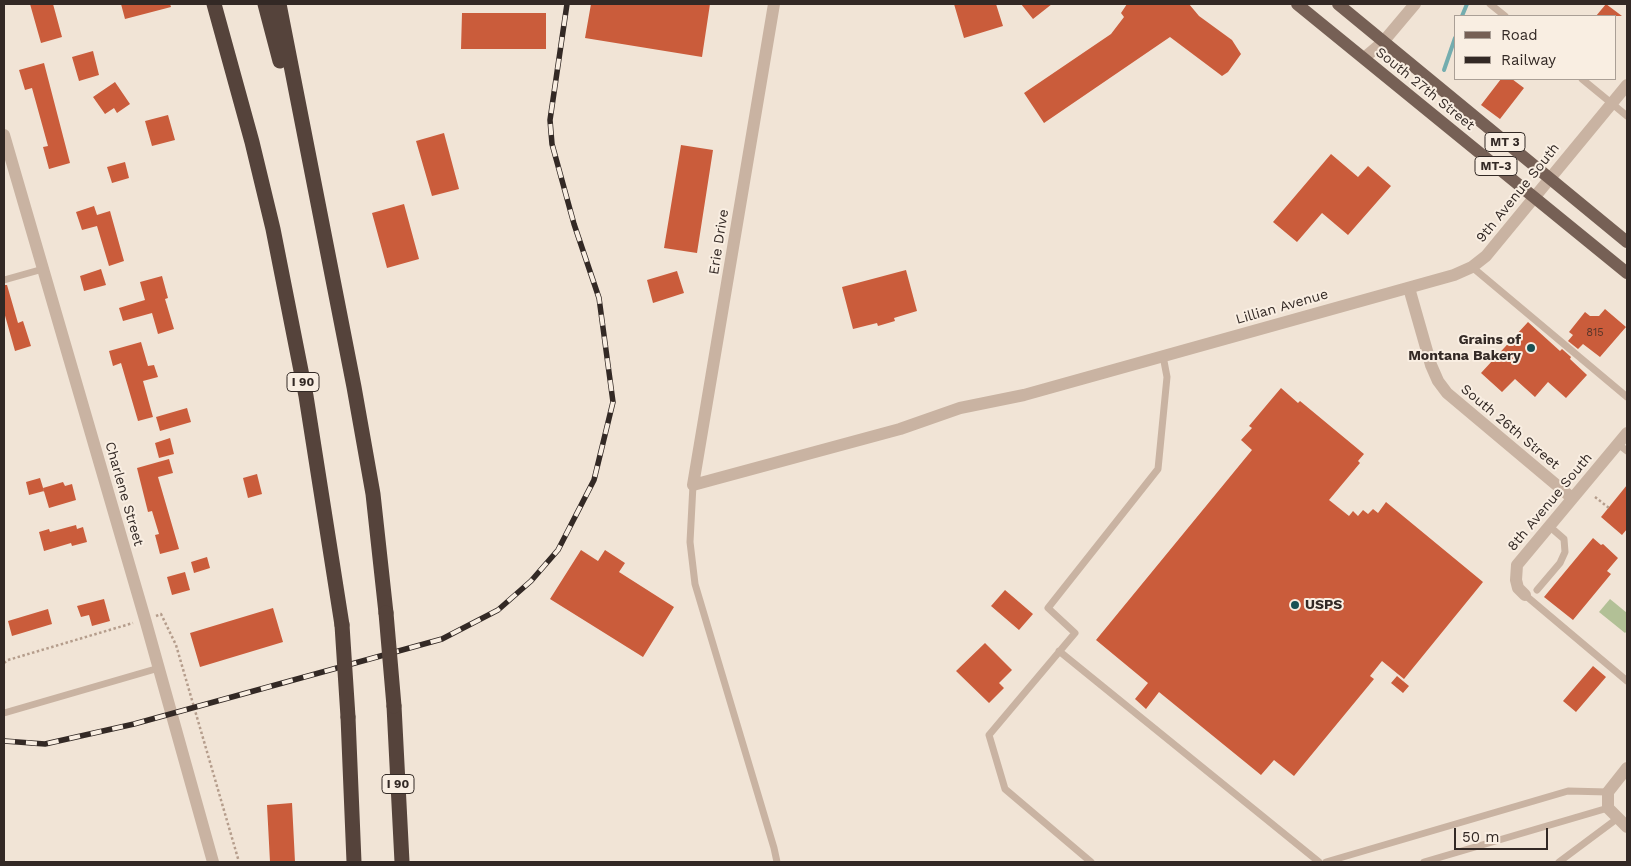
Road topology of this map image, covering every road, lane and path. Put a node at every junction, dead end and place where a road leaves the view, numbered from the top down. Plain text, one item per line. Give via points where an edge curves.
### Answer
1 (206, 4) edge
2 (214, 4) edge
3 (265, 4) edge
4 (278, 4) edge
5 (774, 4) edge
6 (1297, 4) edge
7 (1338, 4) edge
8 (1415, 4) edge
9 (1490, 4) edge
10 (1505, 15) edge
11 (1383, 42) junction
12 (1364, 58) junction
13 (1583, 80) edge
14 (1627, 84) edge
15 (1612, 103) junction
16 (1627, 116) edge
17 (4, 135) edge
18 (252, 142) junction
19 (1550, 178) junction
20 (315, 193) junction
21 (1534, 197) junction
22 (1627, 242) edge
23 (1472, 267) junction
24 (43, 269) junction
25 (1627, 273) edge
26 (4, 280) edge
27 (1409, 288) junction
28 (1163, 356) junction
29 (1627, 397) edge
30 (1627, 433) edge
31 (1623, 447) edge
32 (694, 485) junction
33 (1595, 497) dead end
34 (1572, 498) junction
35 (1608, 508) dead end
36 (1549, 526) junction
37 (1537, 590) dead end
38 (1525, 595) joint
39 (1059, 651) junction
40 (159, 668) junction
41 (1627, 680) edge
42 (4, 713) edge
43 (1627, 768) edge
44 (1608, 792) junction
45 (1608, 808) junction
46 (1623, 823) edge
47 (213, 862) edge
48 (354, 862) edge
49 (402, 862) edge
50 (777, 862) edge
51 (1091, 862) edge
52 (1319, 862) edge
53 (1326, 862) edge
54 (1424, 862) edge
55 (1559, 862) edge

1 - 18 highway
2 - 18 highway, I 90
3 - 20 highway, I 90
4 - 20 highway
5 - 32 street, Erie Drive
6 - 12 main road, South 27th Street
7 - 11 main road, South 27th Street / MT 3
8 - 11 street
9 - 10 lane
11 - 12 street
11 - 19 main road, South 27th Street / MT 3
12 - 21 main road, South 27th Street / MT-3
13 - 15 lane
14 - 15 street, 9th Avenue South
15 - 16 lane
15 - 19 street, 9th Avenue South
17 - 24 street, Charlene Street
18 - 48 highway, I 90, bridge via 306,396 342,625
19 - 21 street, 9th Avenue South
19 - 22 main road, South 27th Street / MT 3
20 - 49 highway, I 90, bridge via 373,494 394,706
21 - 23 street, 9th Avenue South via 1486,256
21 - 25 main road, South 27th Street / MT-3
23 - 27 street, 9th Avenue South
23 - 29 lane
24 - 26 lane
24 - 40 street, Charlene Street
27 - 28 street, Lillian Avenue
27 - 34 street, South 26th Street via 1431,365 1447,393
28 - 32 street, Lillian Avenue via 1024,395 960,408 900,429
28 - 39 lane via 1167,377 1158,469 1048,608 1075,633
30 - 31 street, 8th Avenue South
31 - 34 street, 8th Avenue South
32 - 50 lane via 690,542 695,584
33 - 35 path
34 - 36 street, 8th Avenue South
36 - 37 lane via 1564,539 1565,552
36 - 38 street, 8th Avenue South via 1517,565 1518,588
38 - 41 lane
39 - 51 lane via 990,735 1005,790
39 - 52 lane
40 - 42 lane
40 - 47 street, Charlene Street
43 - 44 street
44 - 45 street
44 - 53 lane via 1568,791
45 - 46 street
45 - 54 lane
46 - 55 lane

